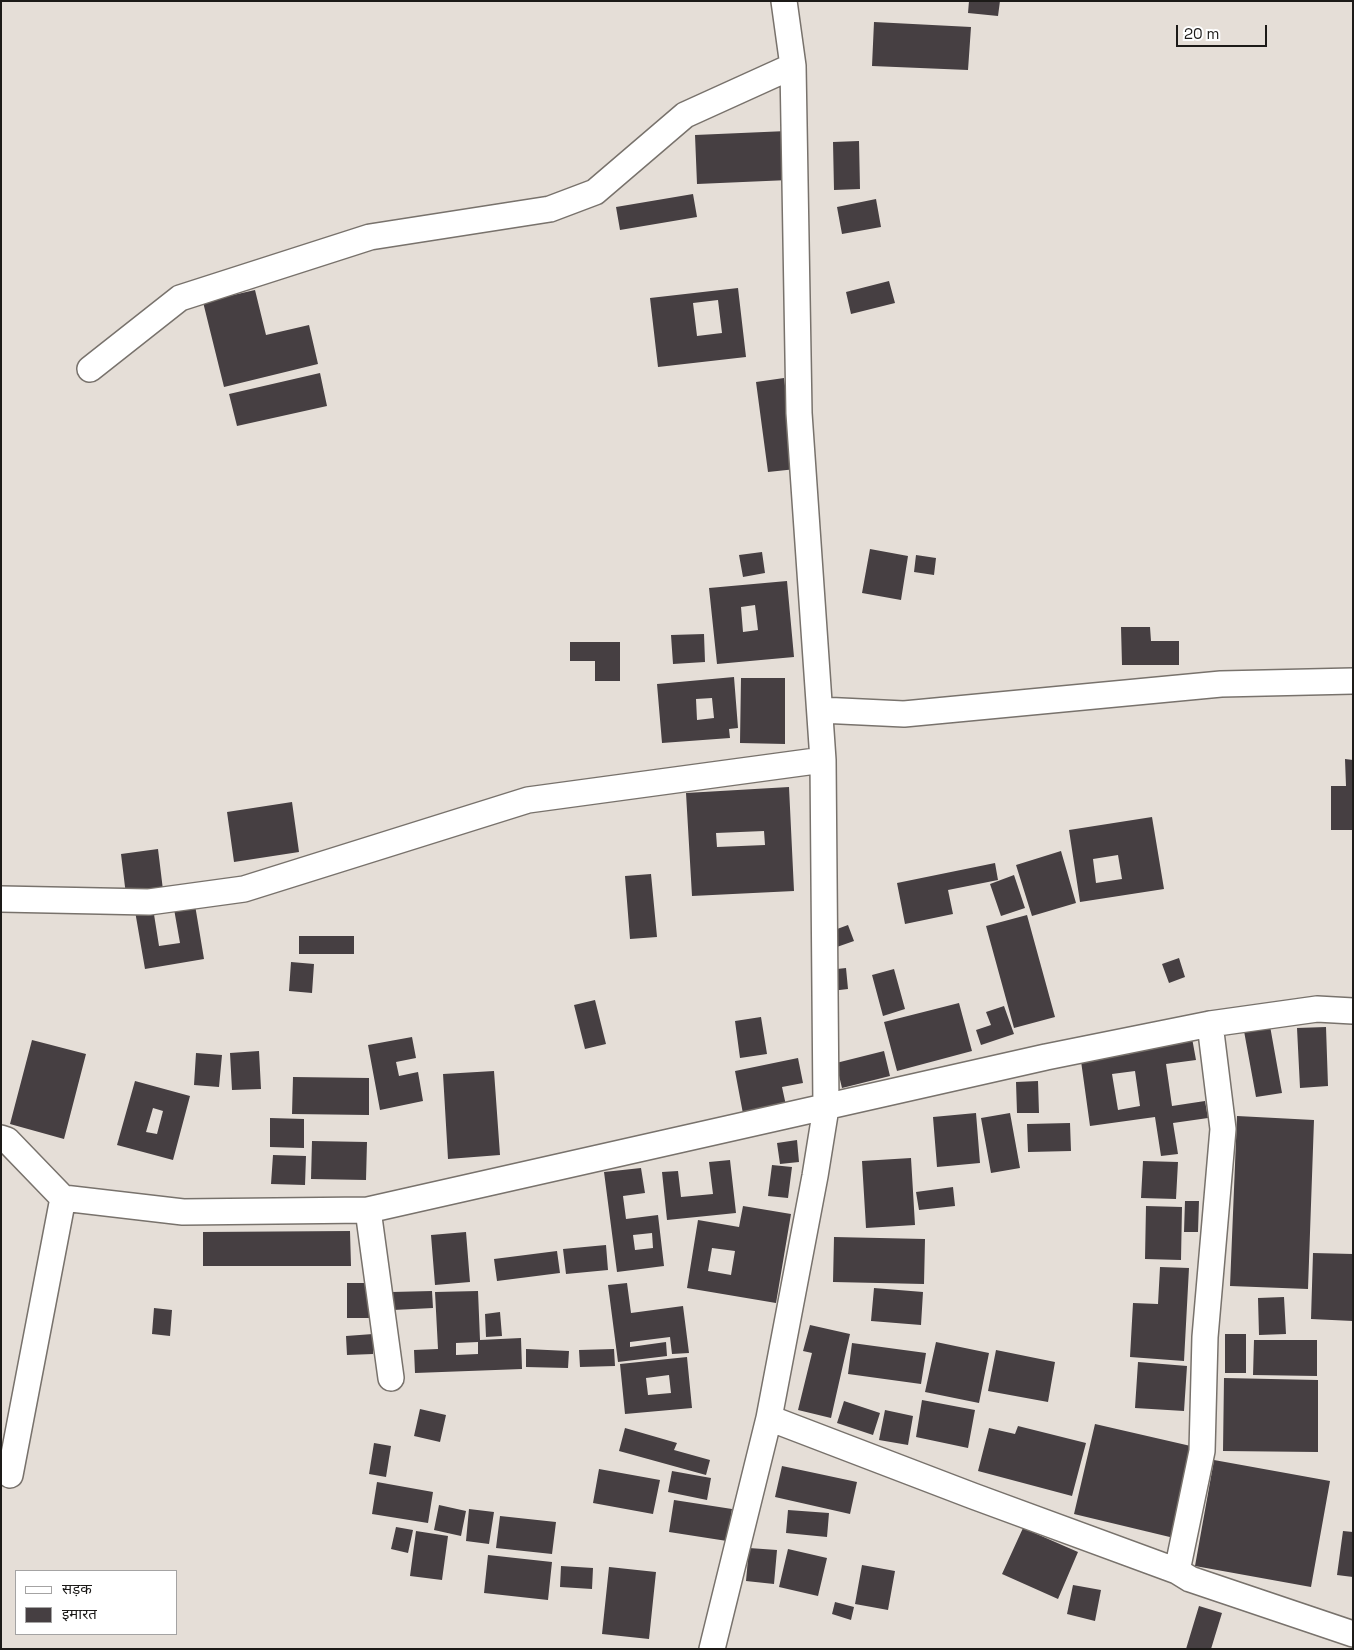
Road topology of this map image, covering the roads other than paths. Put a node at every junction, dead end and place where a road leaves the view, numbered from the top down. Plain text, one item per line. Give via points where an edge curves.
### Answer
1 (784, 1) edge
2 (792, 66) junction
3 (90, 369) dead end
4 (1353, 681) edge
5 (820, 710) junction
6 (822, 760) junction
7 (1, 899) edge
8 (1353, 1011) edge
9 (1210, 1024) junction
10 (826, 1108) junction
11 (3, 1144) edge
12 (64, 1198) junction
13 (368, 1210) junction
14 (391, 1378) dead end
15 (769, 1418) junction
16 (10, 1474) dead end
17 (1176, 1570) junction
18 (1353, 1634) edge
19 (712, 1649) edge

1 - 2 street
2 - 3 street via 685,115 595,192 550,209 370,237 180,298
2 - 5 street via 799,413
4 - 5 street via 1221,684 904,714
5 - 6 street
6 - 7 street via 528,800 244,889 149,902
6 - 10 street
8 - 9 street via 1317,1009
9 - 10 street via 1046,1057
9 - 17 street via 1223,1129 1205,1337 1202,1451
10 - 13 street
10 - 15 street
11 - 12 street
12 - 13 street via 183,1212
12 - 16 street
13 - 14 street
15 - 17 street
15 - 19 street
17 - 18 street via 1190,1579

